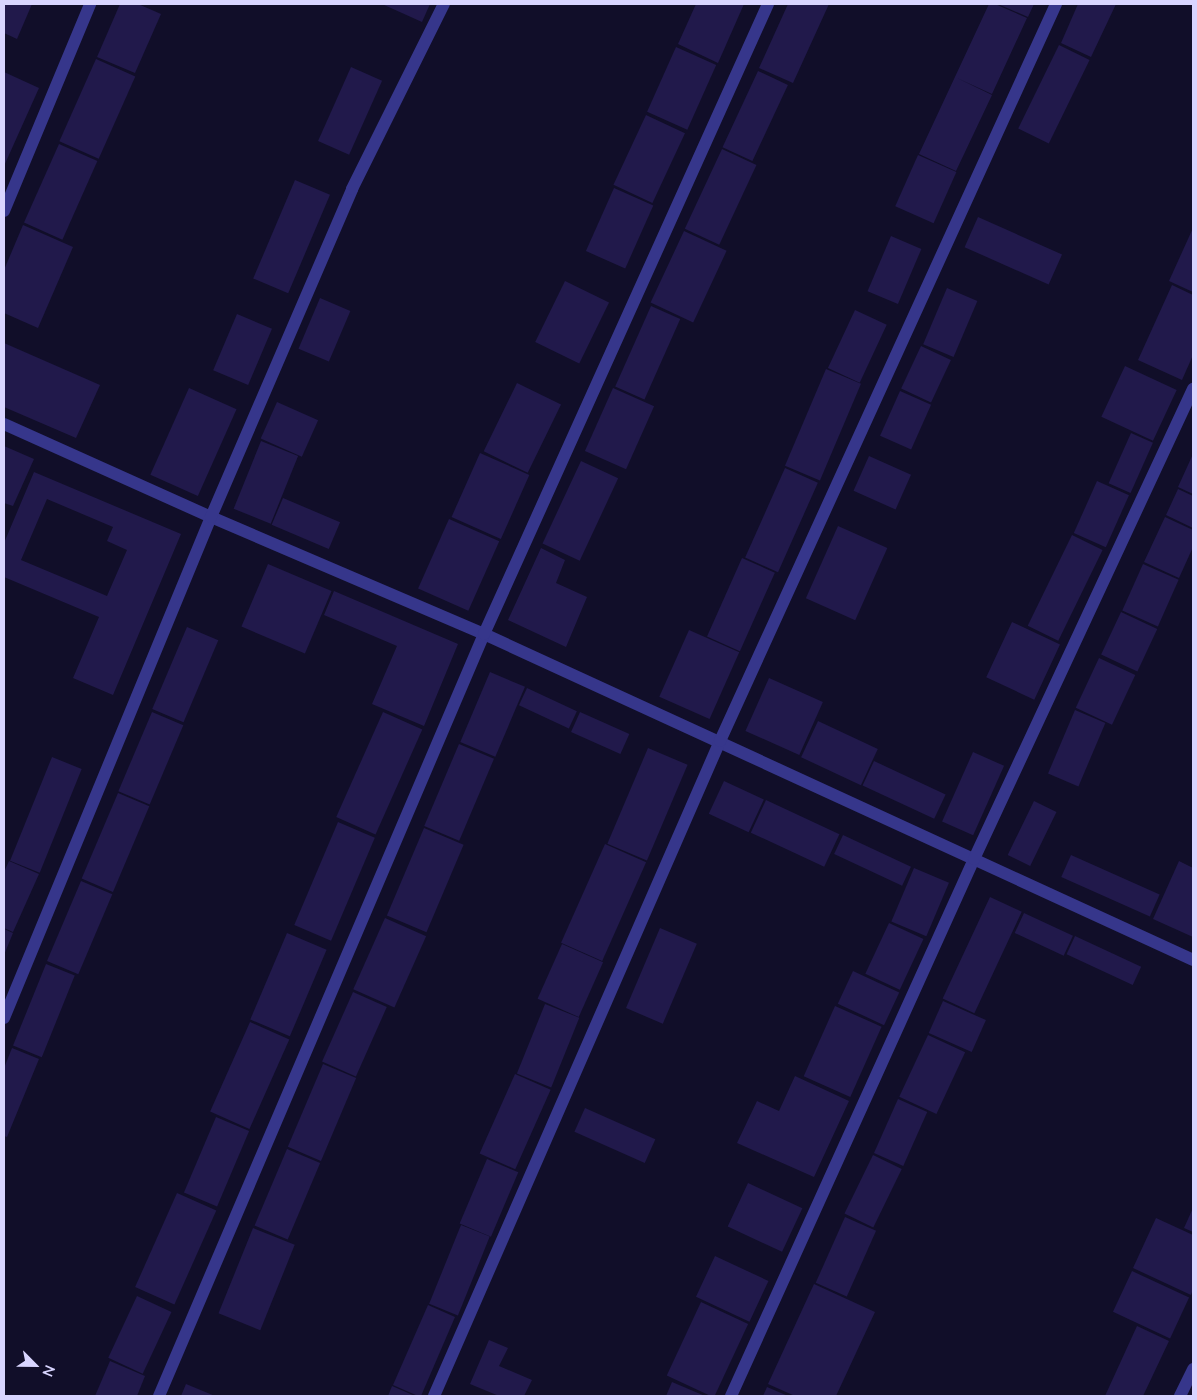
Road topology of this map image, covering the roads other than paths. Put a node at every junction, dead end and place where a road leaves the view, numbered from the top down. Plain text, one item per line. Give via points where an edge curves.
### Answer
1 (90, 4) edge
2 (444, 4) edge
3 (768, 4) edge
4 (1056, 4) edge
5 (4, 211) edge
6 (1193, 389) edge
7 (4, 424) edge
8 (211, 517) junction
9 (484, 634) junction
10 (720, 741) junction
11 (974, 859) junction
12 (1193, 960) edge
13 (4, 1018) edge
14 (1193, 1368) edge
15 (159, 1396) edge
16 (434, 1396) edge
17 (731, 1396) edge
18 (1180, 1396) edge

1 - 5 street
2 - 8 street via 352,189
3 - 9 street
4 - 10 street
6 - 11 street
7 - 8 street
8 - 9 street
8 - 13 street
9 - 10 street
9 - 15 street
10 - 11 street
10 - 16 street
11 - 12 street
11 - 17 street
14 - 18 street

